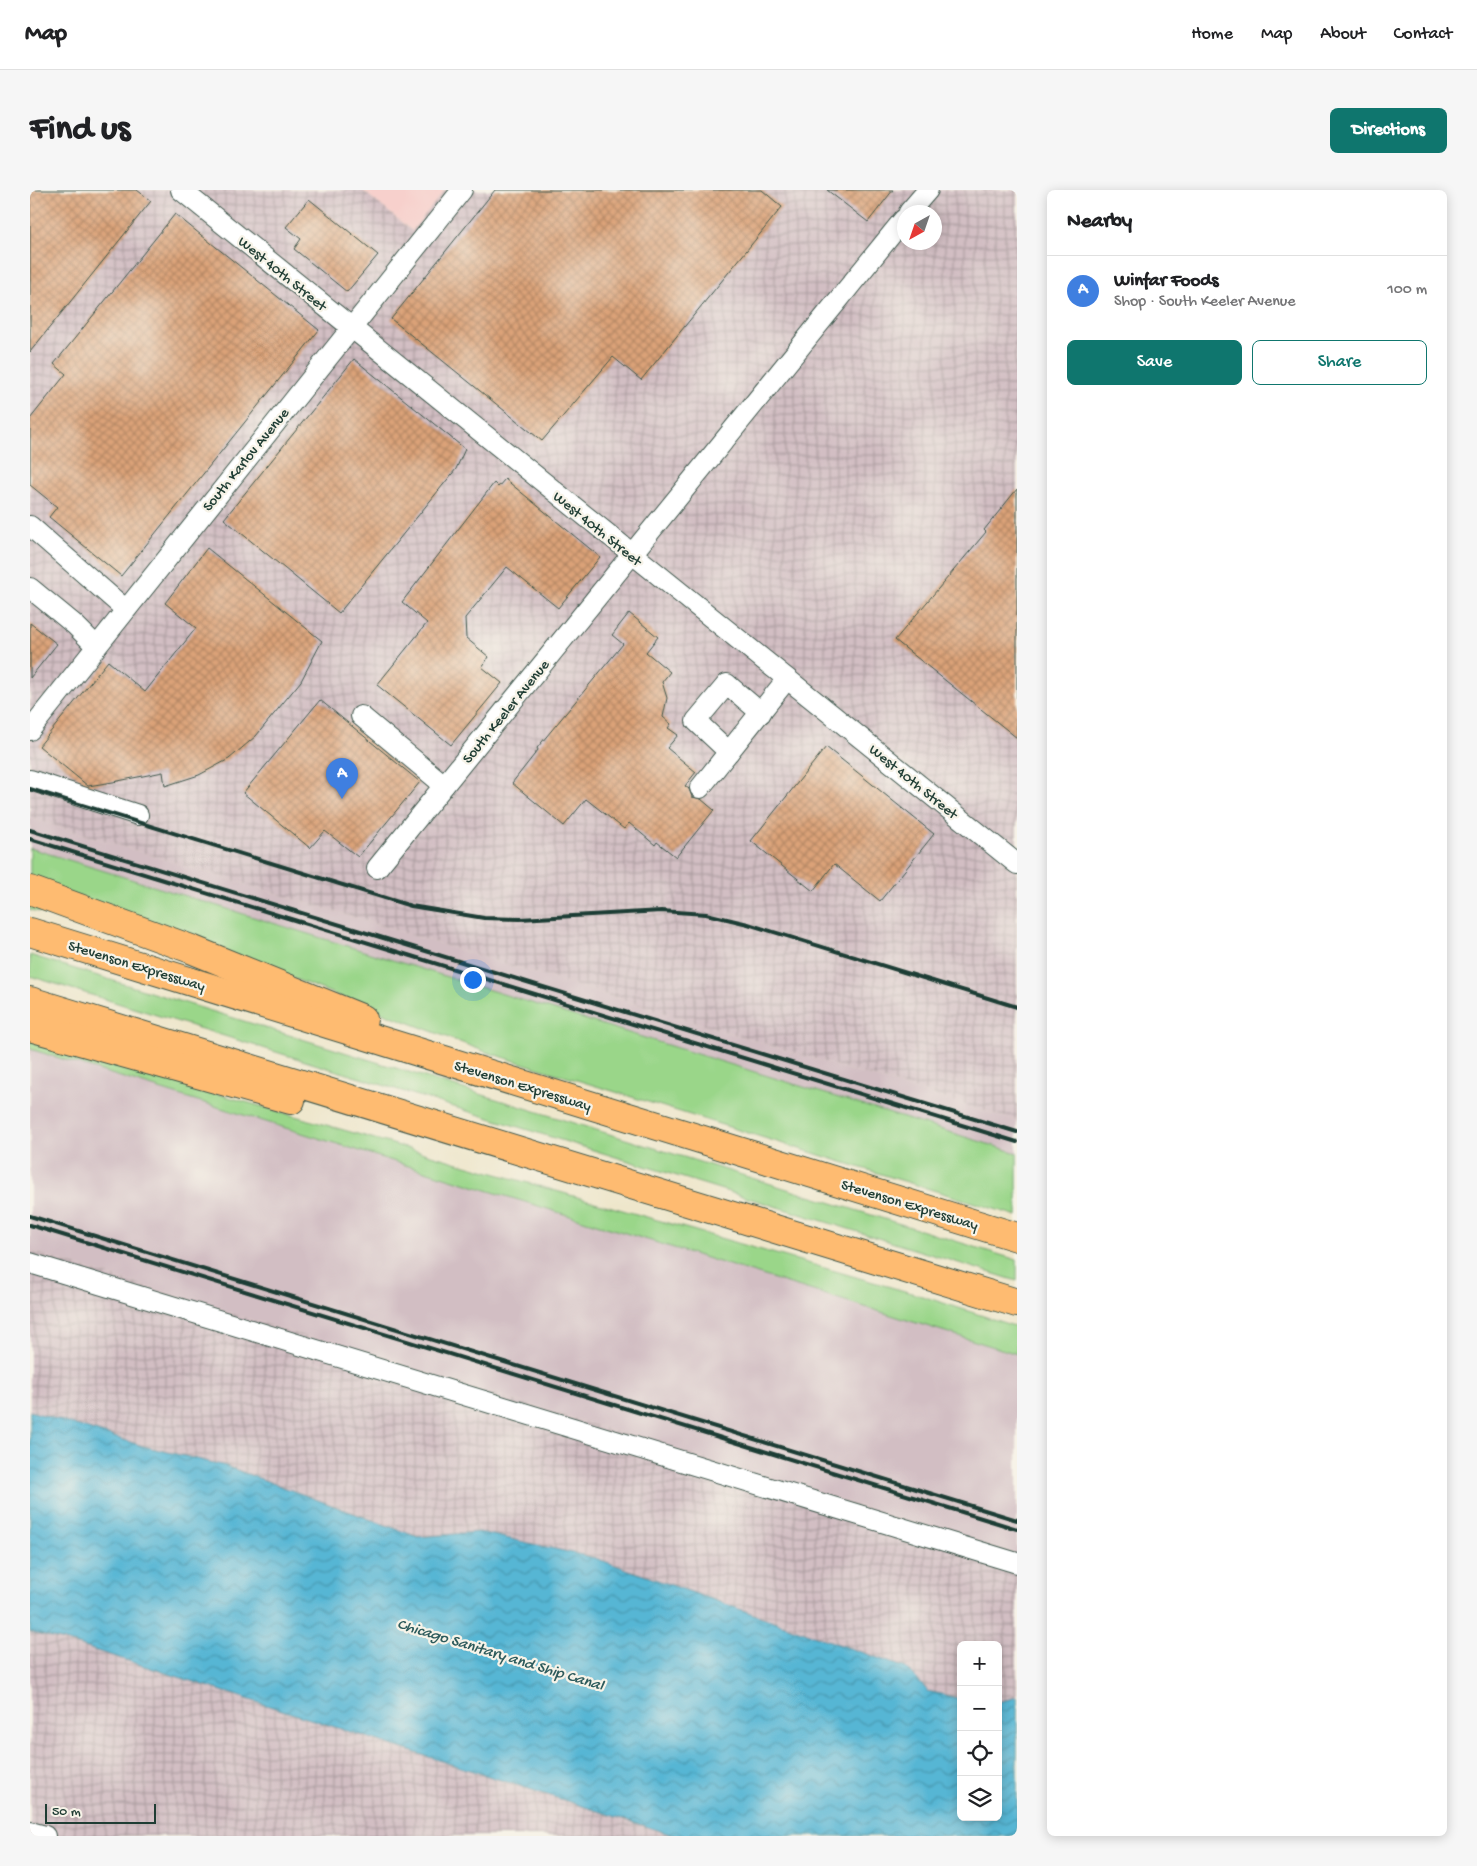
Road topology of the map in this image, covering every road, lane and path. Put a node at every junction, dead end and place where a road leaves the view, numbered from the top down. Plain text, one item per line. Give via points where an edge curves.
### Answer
1 (181, 190) edge
2 (462, 190) edge
3 (928, 190) edge
4 (915, 205) edge
5 (897, 228) edge
6 (351, 328) junction
7 (30, 526) edge
8 (632, 555) junction
9 (30, 588) edge
10 (125, 609) junction
11 (96, 646) junction
12 (787, 680) junction
13 (760, 713) junction
14 (361, 716) dead end
15 (30, 730) edge
16 (729, 752) junction
17 (30, 780) edge
18 (444, 785) junction
19 (700, 788) dead end
20 (138, 815) dead end
21 (1017, 864) edge
22 (377, 868) dead end
23 (30, 890) edge
24 (30, 932) edge
25 (30, 1000) edge
26 (30, 1027) edge
27 (478, 1071) junction
28 (502, 1145) junction
29 (1017, 1237) edge
30 (30, 1263) edge
31 (1017, 1303) edge
32 (1017, 1563) edge
33 (30, 1832) edge
34 (45, 1836) edge

1 - 6 street, West 40th Street
2 - 6 street, South Karlov Avenue
3 - 4 street
5 - 8 street, South Keeler Avenue
6 - 8 street, West 40th Street
6 - 10 street, South Karlov Avenue
7 - 10 street
8 - 12 street, West 40th Street
8 - 18 street, South Keeler Avenue
9 - 11 street
10 - 11 street, South Karlov Avenue
11 - 15 street, South Karlov Avenue
12 - 13 street
12 - 21 street, West 40th Street
13 - 16 street
13 - 16 street via 727,684 696,721
14 - 18 street
16 - 19 street
17 - 20 street
18 - 22 street, South Keeler Avenue
23 - 27 highway via 191,949 368,1020
24 - 27 highway, Stevenson Expressway
25 - 28 highway
26 - 28 highway via 382,1125
27 - 29 highway, Stevenson Expressway
28 - 31 highway
30 - 32 street
33 - 34 street

